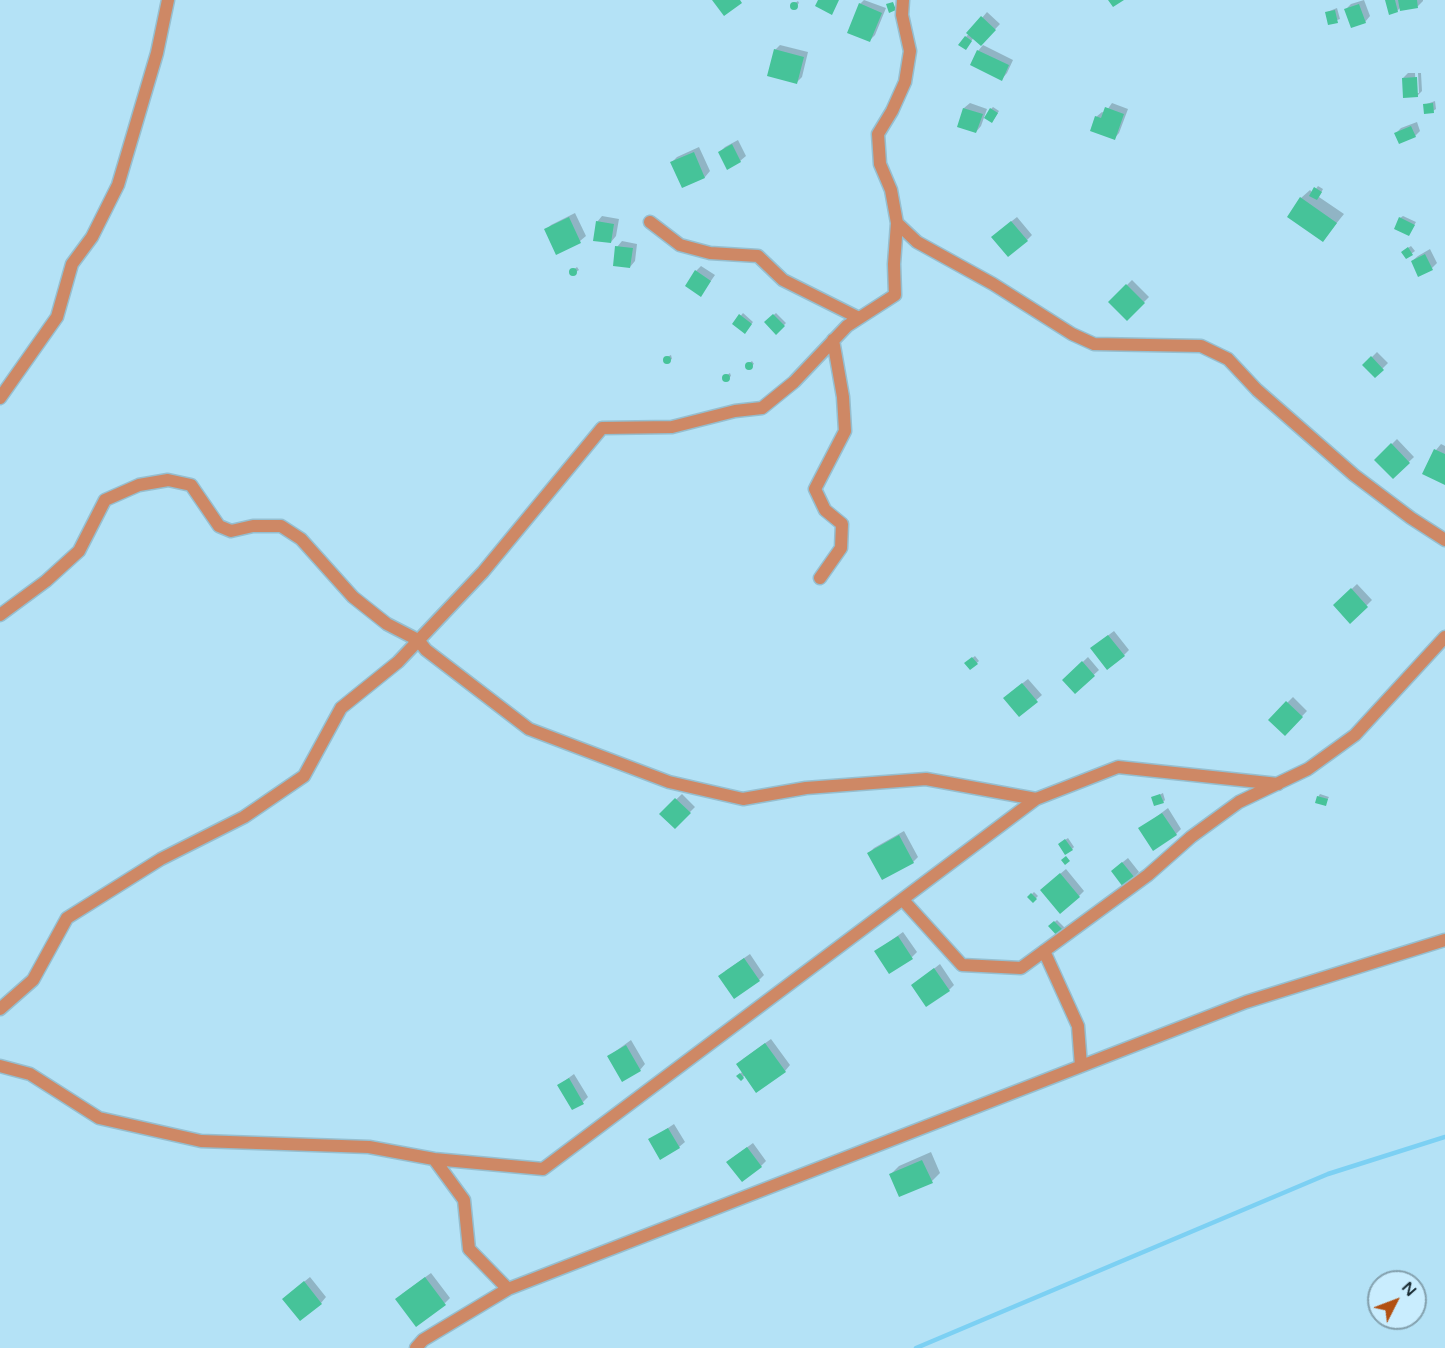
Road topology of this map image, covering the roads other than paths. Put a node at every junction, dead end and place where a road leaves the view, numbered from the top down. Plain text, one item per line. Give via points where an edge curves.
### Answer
1 (168, 0) edge
2 (903, 0) edge
3 (650, 222) dead end
4 (897, 223) junction
5 (859, 318) junction
6 (832, 340) junction
7 (0, 398) edge
8 (1445, 540) edge
9 (820, 578) dead end
10 (0, 615) edge
11 (1445, 637) edge
12 (418, 640) junction
13 (1278, 784) junction
14 (1036, 799) junction
15 (903, 900) junction
16 (1445, 940) edge
17 (1044, 951) junction
18 (0, 1009) edge
19 (0, 1066) edge
20 (1081, 1066) junction
21 (434, 1159) junction
22 (507, 1289) junction
23 (416, 1348) edge

1 - 7 street via 157,53 118,185 92,237 72,264 57,317
2 - 4 street via 902,15 910,51 905,82 878,134 880,164 891,190
3 - 5 street via 680,245 710,253 758,256 783,280
4 - 5 street via 895,295
4 - 8 street via 917,242 1094,344 1201,346 1228,359 1257,390 1354,475
5 - 6 street
6 - 9 street via 845,431 814,489 825,510 842,524 841,548
6 - 12 street via 794,382 762,408 672,427 602,428 483,572
10 - 12 street via 79,551 105,500 139,486 168,480 191,485 219,526 231,531 281,526 301,539 353,597 387,624
11 - 13 street via 1354,735 1308,770
12 - 14 street via 529,729 669,782 743,799 806,788 926,779
12 - 18 street via 398,662 341,708 304,776 244,817 161,859 67,918 33,980
13 - 14 street via 1118,766
13 - 17 street via 1239,802 1191,837 1148,876
14 - 15 street
15 - 17 street via 962,965 1021,968
15 - 21 street via 543,1170
16 - 20 street via 1245,1002
17 - 20 street via 1078,1026
19 - 21 street via 30,1074 99,1118 201,1141 369,1147
20 - 22 street
21 - 22 street via 464,1200 470,1249
22 - 23 street

